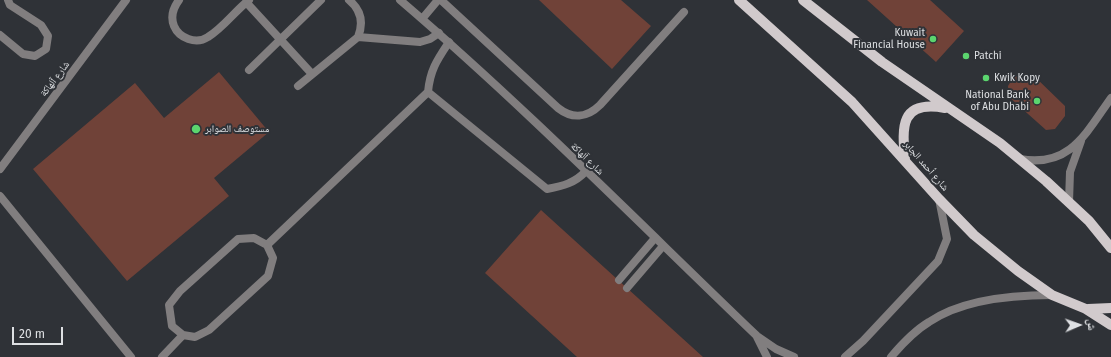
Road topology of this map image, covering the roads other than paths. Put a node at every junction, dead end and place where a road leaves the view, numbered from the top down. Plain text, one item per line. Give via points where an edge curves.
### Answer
1 (8, 0) edge
2 (126, 0) edge
3 (179, 0) edge
4 (321, 0) edge
5 (349, 0) edge
6 (400, 0) edge
7 (438, 0) edge
8 (441, 0) edge
9 (739, 0) edge
10 (803, 0) edge
11 (248, 1) edge
12 (684, 12) dead end
13 (422, 19) junction
14 (439, 33) junction
15 (0, 35) edge
16 (358, 37) junction
17 (280, 39) junction
18 (449, 42) junction
19 (249, 70) dead end
20 (312, 74) junction
21 (298, 86) dead end
22 (428, 92) junction
23 (1111, 98) edge
24 (947, 108) junction
25 (1081, 140) junction
26 (1019, 159) junction
27 (905, 160) junction
28 (0, 169) edge
29 (586, 171) junction
30 (0, 196) edge
31 (939, 199) junction
32 (1069, 202) junction
33 (655, 238) junction
34 (266, 245) junction
35 (663, 246) junction
36 (1111, 248) edge
37 (619, 280) dead end
38 (627, 288) dead end
39 (1052, 295) junction
40 (1111, 308) edge
41 (1086, 309) junction
42 (1111, 325) edge
43 (183, 335) junction
44 (757, 336) junction
45 (130, 357) edge
46 (162, 357) edge
47 (767, 357) edge
48 (794, 357) edge
49 (845, 357) edge
50 (891, 357) edge

1 - 15 street via 10,5 42,25 48,36 46,49 36,56 23,54
2 - 28 street, شارع آلهاكة
3 - 11 street via 173,11 174,25 182,36 194,40 208,37
4 - 17 street
5 - 16 street via 358,9 360,16 361,30
6 - 13 street, شارع آلهاكة
7 - 13 street
8 - 12 street via 558,108 564,113 580,116 594,111 600,105
9 - 27 main road, شارع أحمد الجابر via 852,102
10 - 24 main road via 882,62
11 - 17 street
13 - 14 street, شارع آلهاكة
14 - 16 street via 420,42
14 - 18 street, شارع آلهاكة
16 - 20 street
17 - 19 street
17 - 20 street
18 - 22 street via 434,65 429,77
18 - 29 street, شارع آلهاكة
20 - 21 street
22 - 29 street via 547,189 566,186
22 - 34 street
23 - 25 street
24 - 26 main road via 1000,143
24 - 27 main road via 920,106 909,113 904,123
25 - 26 street via 1070,150 1054,158 1037,162
25 - 32 street via 1070,172
26 - 32 main road
27 - 31 main road, شارع أحمد الجابر
29 - 33 street, شارع آلهاكة
30 - 45 street
31 - 39 main road, شارع أحمد الجابر via 974,235
31 - 49 street via 947,239 938,261
32 - 36 main road
33 - 35 street, شارع آلهاكة
33 - 37 street
34 - 43 street via 273,258 268,276 209,330 195,337
34 - 43 street via 254,238 238,240 180,291 169,305 172,326
35 - 38 street
35 - 44 street, شارع آلهاكة
39 - 41 main road, شارع أحمد الجابر
39 - 50 street via 1017,295 950,311 929,322 907,339
40 - 41 main road
41 - 42 main road, شارع أحمد الجابر
43 - 46 street
44 - 47 street, شارع آلهاكة
44 - 48 street, شارع آلهاكة

